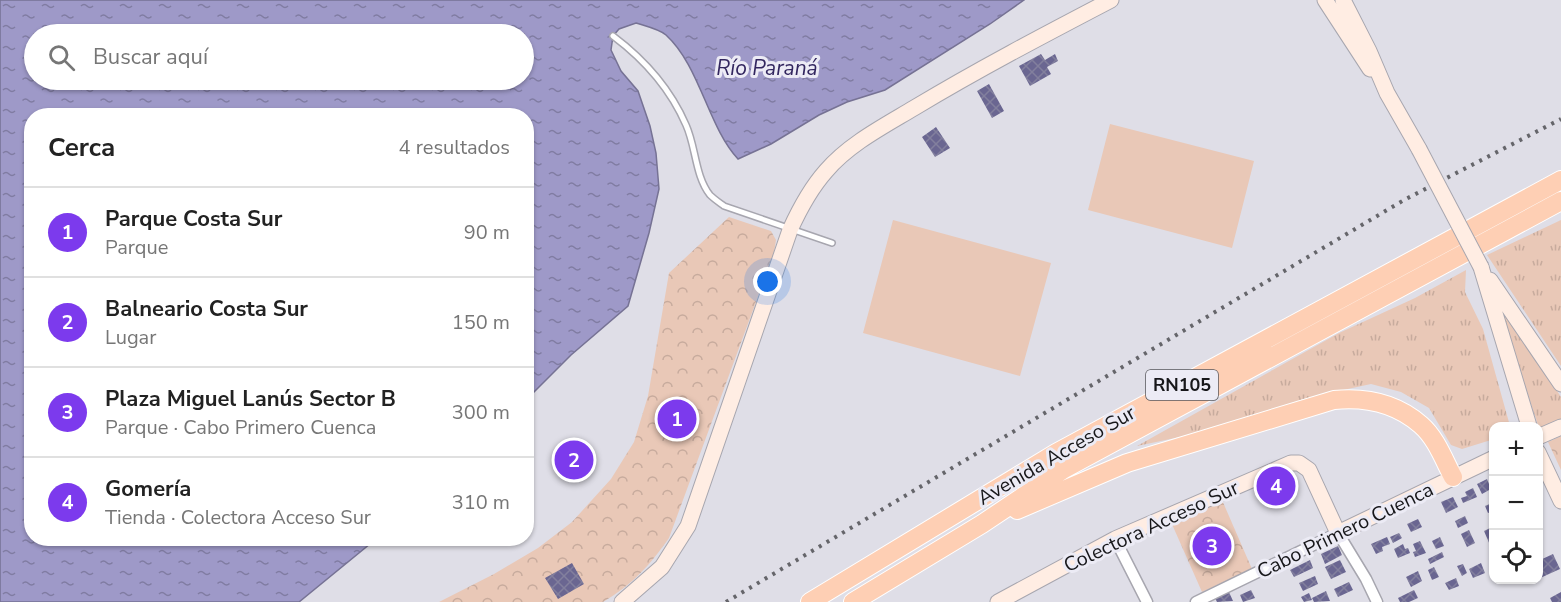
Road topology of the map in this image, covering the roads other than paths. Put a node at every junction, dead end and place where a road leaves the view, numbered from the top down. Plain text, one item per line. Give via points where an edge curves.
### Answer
1 (1110, 0) edge
2 (1325, 0) edge
3 (1343, 0) edge
4 (614, 36) dead end
5 (1387, 93) junction
6 (1561, 180) edge
7 (1561, 201) edge
8 (790, 230) junction
9 (832, 243) dead end
10 (1481, 267) junction
11 (1561, 384) edge
12 (1528, 422) edge
13 (1561, 427) edge
14 (1543, 435) edge
15 (1489, 460) edge
16 (1543, 461) edge
17 (1453, 477) junction
18 (1561, 501) edge
19 (982, 524) junction
20 (1338, 533) junction
21 (1115, 539) junction
22 (622, 602) edge
23 (810, 602) edge
24 (853, 602) edge
25 (998, 602) edge
26 (1147, 602) edge
27 (1196, 602) edge
28 (1377, 602) edge

1 - 8 main road via 975,71 853,147 826,170 802,204
2 - 5 main road
3 - 5 main road
4 - 8 lane via 657,75 686,125 700,177 710,195 724,206
5 - 10 main road, bridge
6 - 23 highway, Avenida Acceso Sur / RN105 via 1056,453
7 - 19 highway, Avenida Acceso Sur / RN105 via 1064,469
8 - 9 lane
8 - 22 main road via 688,526 662,567
10 - 11 main road
10 - 12 main road
13 - 14 main road
15 - 17 main road, Cabo Primero Cuenca
16 - 18 main road
17 - 19 highway via 1435,442 1422,426 1401,411 1355,398 1334,400 1128,463
17 - 20 main road, Cabo Primero Cuenca
19 - 24 highway, Avenida Acceso Sur / RN105
20 - 21 main road, Colectora Acceso Sur via 1309,470 1299,463
20 - 27 street, Cabo Primero Cuenca
20 - 28 street
21 - 25 main road, Colectora Acceso Sur
21 - 26 street

